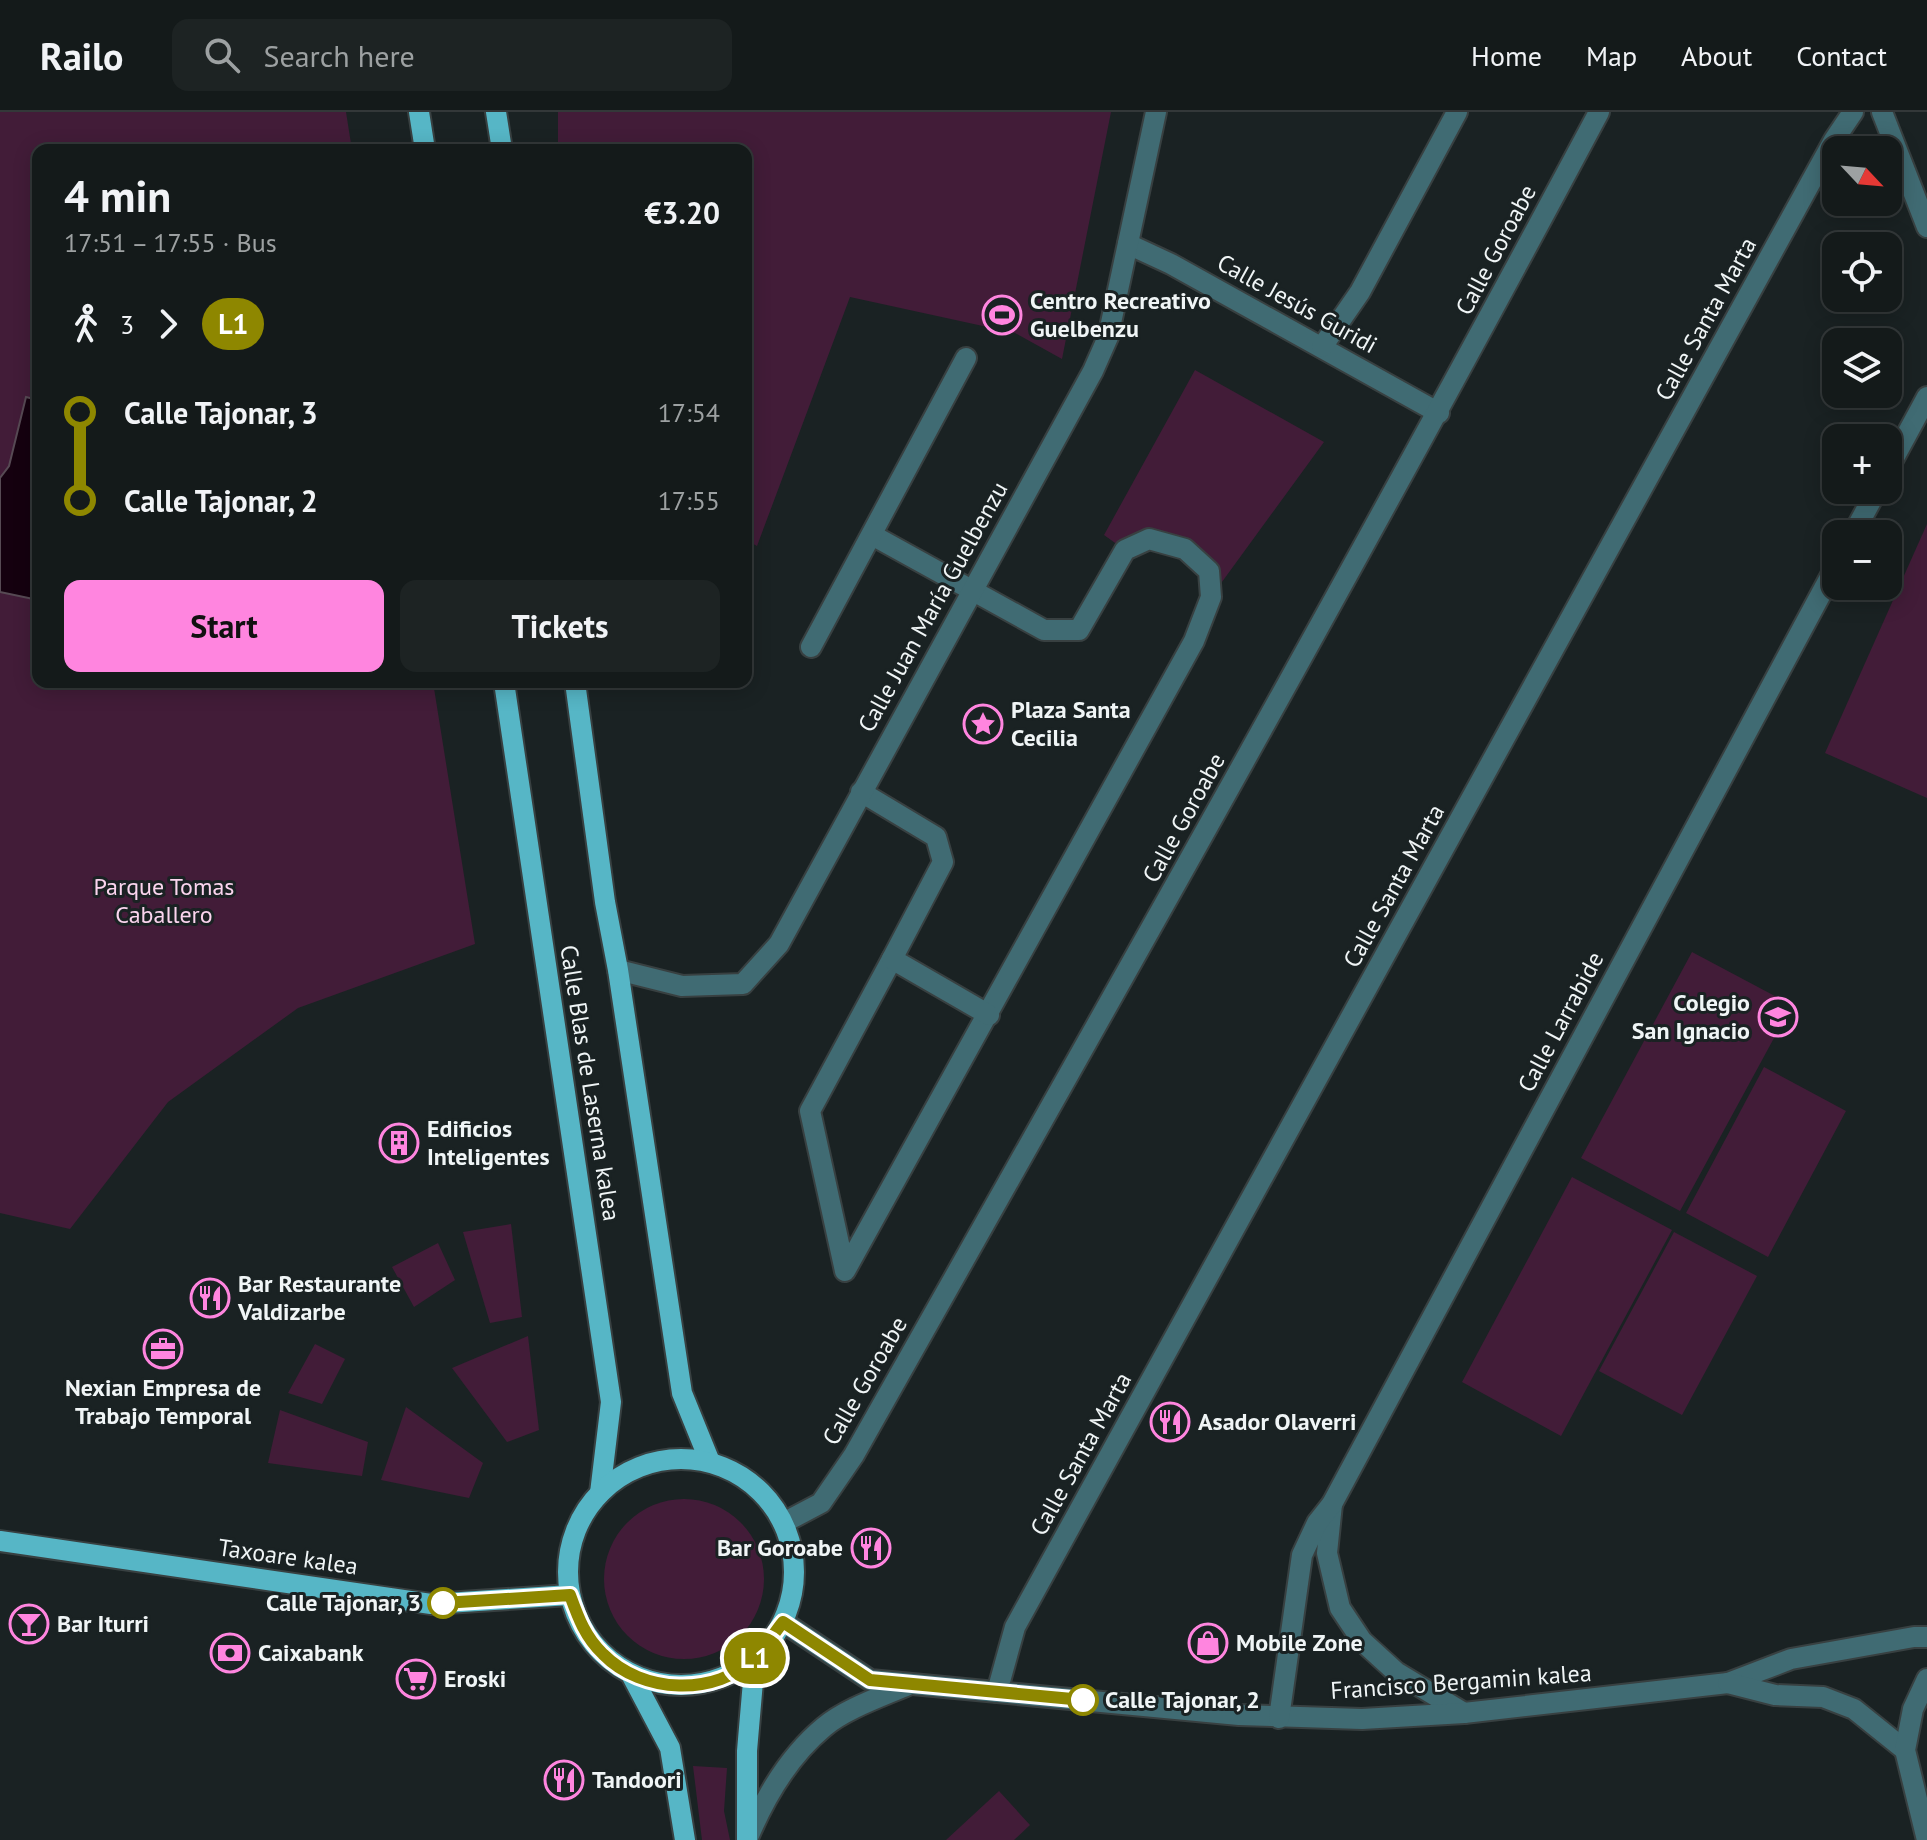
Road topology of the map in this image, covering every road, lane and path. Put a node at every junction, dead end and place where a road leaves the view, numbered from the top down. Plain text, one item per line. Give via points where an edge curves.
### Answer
1 (419, 112) edge
2 (496, 112) edge
3 (1156, 112) edge
4 (1457, 112) edge
5 (1599, 112) edge
6 (1853, 112) edge
7 (1882, 112) edge
8 (424, 144) edge
9 (501, 144) edge
10 (1927, 227) edge
11 (1128, 244) junction
12 (1322, 347) junction
13 (966, 358) dead end
14 (1927, 397) edge
15 (1439, 413) junction
16 (1902, 443) edge
17 (872, 535) junction
18 (972, 589) junction
19 (1822, 592) edge
20 (811, 647) dead end
21 (505, 688) edge
22 (576, 688) edge
23 (861, 792) junction
24 (892, 959) junction
25 (618, 970) junction
26 (989, 1015) junction
27 (710, 1462) junction
28 (600, 1493) junction
29 (1332, 1504) junction
30 (783, 1523) junction
31 (0, 1541) edge
32 (570, 1595) junction
33 (783, 1622) junction
34 (1927, 1637) edge
35 (755, 1658) junction
36 (632, 1676) junction
37 (1927, 1679) edge
38 (910, 1683) junction
39 (1728, 1683) junction
40 (997, 1692) junction
41 (1464, 1713) junction
42 (1279, 1718) junction
43 (1905, 1750) junction
44 (685, 1840) edge
45 (747, 1840) edge
46 (1927, 1840) edge

1 - 8 main road
2 - 9 main road
3 - 11 street, Calle Juan María Guelbenzu
4 - 12 street via 1360,292
5 - 15 street, Calle Goroabe
6 - 40 street, Calle Santa Marta via 1015,1627
7 - 10 street
11 - 12 street, Calle Jesús Guridi
11 - 18 street, Calle Juan María Guelbenzu via 1108,337 1093,371
12 - 15 street, Calle Jesús Guridi
13 - 17 street
14 - 16 street
15 - 30 street, Calle Goroabe via 854,1455 821,1503
17 - 18 street
17 - 20 street
18 - 23 street, Calle Juan María Guelbenzu
18 - 26 street via 1044,630 1079,630 1125,550 1149,539 1185,549 1209,571 1211,597 1194,641
19 - 29 street, Calle Larrabide
21 - 28 main road, Calle Blas de Laserna kalea via 611,1402
22 - 25 main road, Calle Blas de Laserna kalea
23 - 24 street via 936,837 943,862
23 - 25 street, Calle Juan María Guelbenzu via 779,944 743,984 682,986
24 - 26 street
24 - 26 street via 810,1111 845,1271
25 - 27 main road, Calle Blas de Laserna kalea via 682,1393
27 - 28 main road via 671,1459 645,1466
27 - 30 main road via 740,1475 766,1496
28 - 32 main road via 578,1523 568,1559
29 - 41 street, Calle Larrabide via 1327,1553 1340,1608 1362,1641 1396,1672
29 - 42 street, Calle Larrabide via 1302,1555
30 - 33 main road via 795,1573
31 - 32 main road, Taxoare kalea via 431,1604
32 - 36 main road via 582,1628 604,1656
33 - 35 main road
33 - 38 street, Francisco Bergamin kalea via 870,1680
34 - 39 street, Francisco Bergamin kalea via 1791,1659
35 - 36 main road via 701,1684 658,1684
35 - 45 main road
36 - 44 main road via 670,1748
37 - 43 street via 1913,1709
38 - 40 street, Francisco Bergamin kalea
38 - 45 street via 825,1726 761,1804
39 - 41 street, Francisco Bergamin kalea
39 - 43 street, Francisco Bergamin kalea via 1775,1695 1823,1697 1854,1709
40 - 42 street, Francisco Bergamin kalea
41 - 42 street, Francisco Bergamin kalea
43 - 46 street

